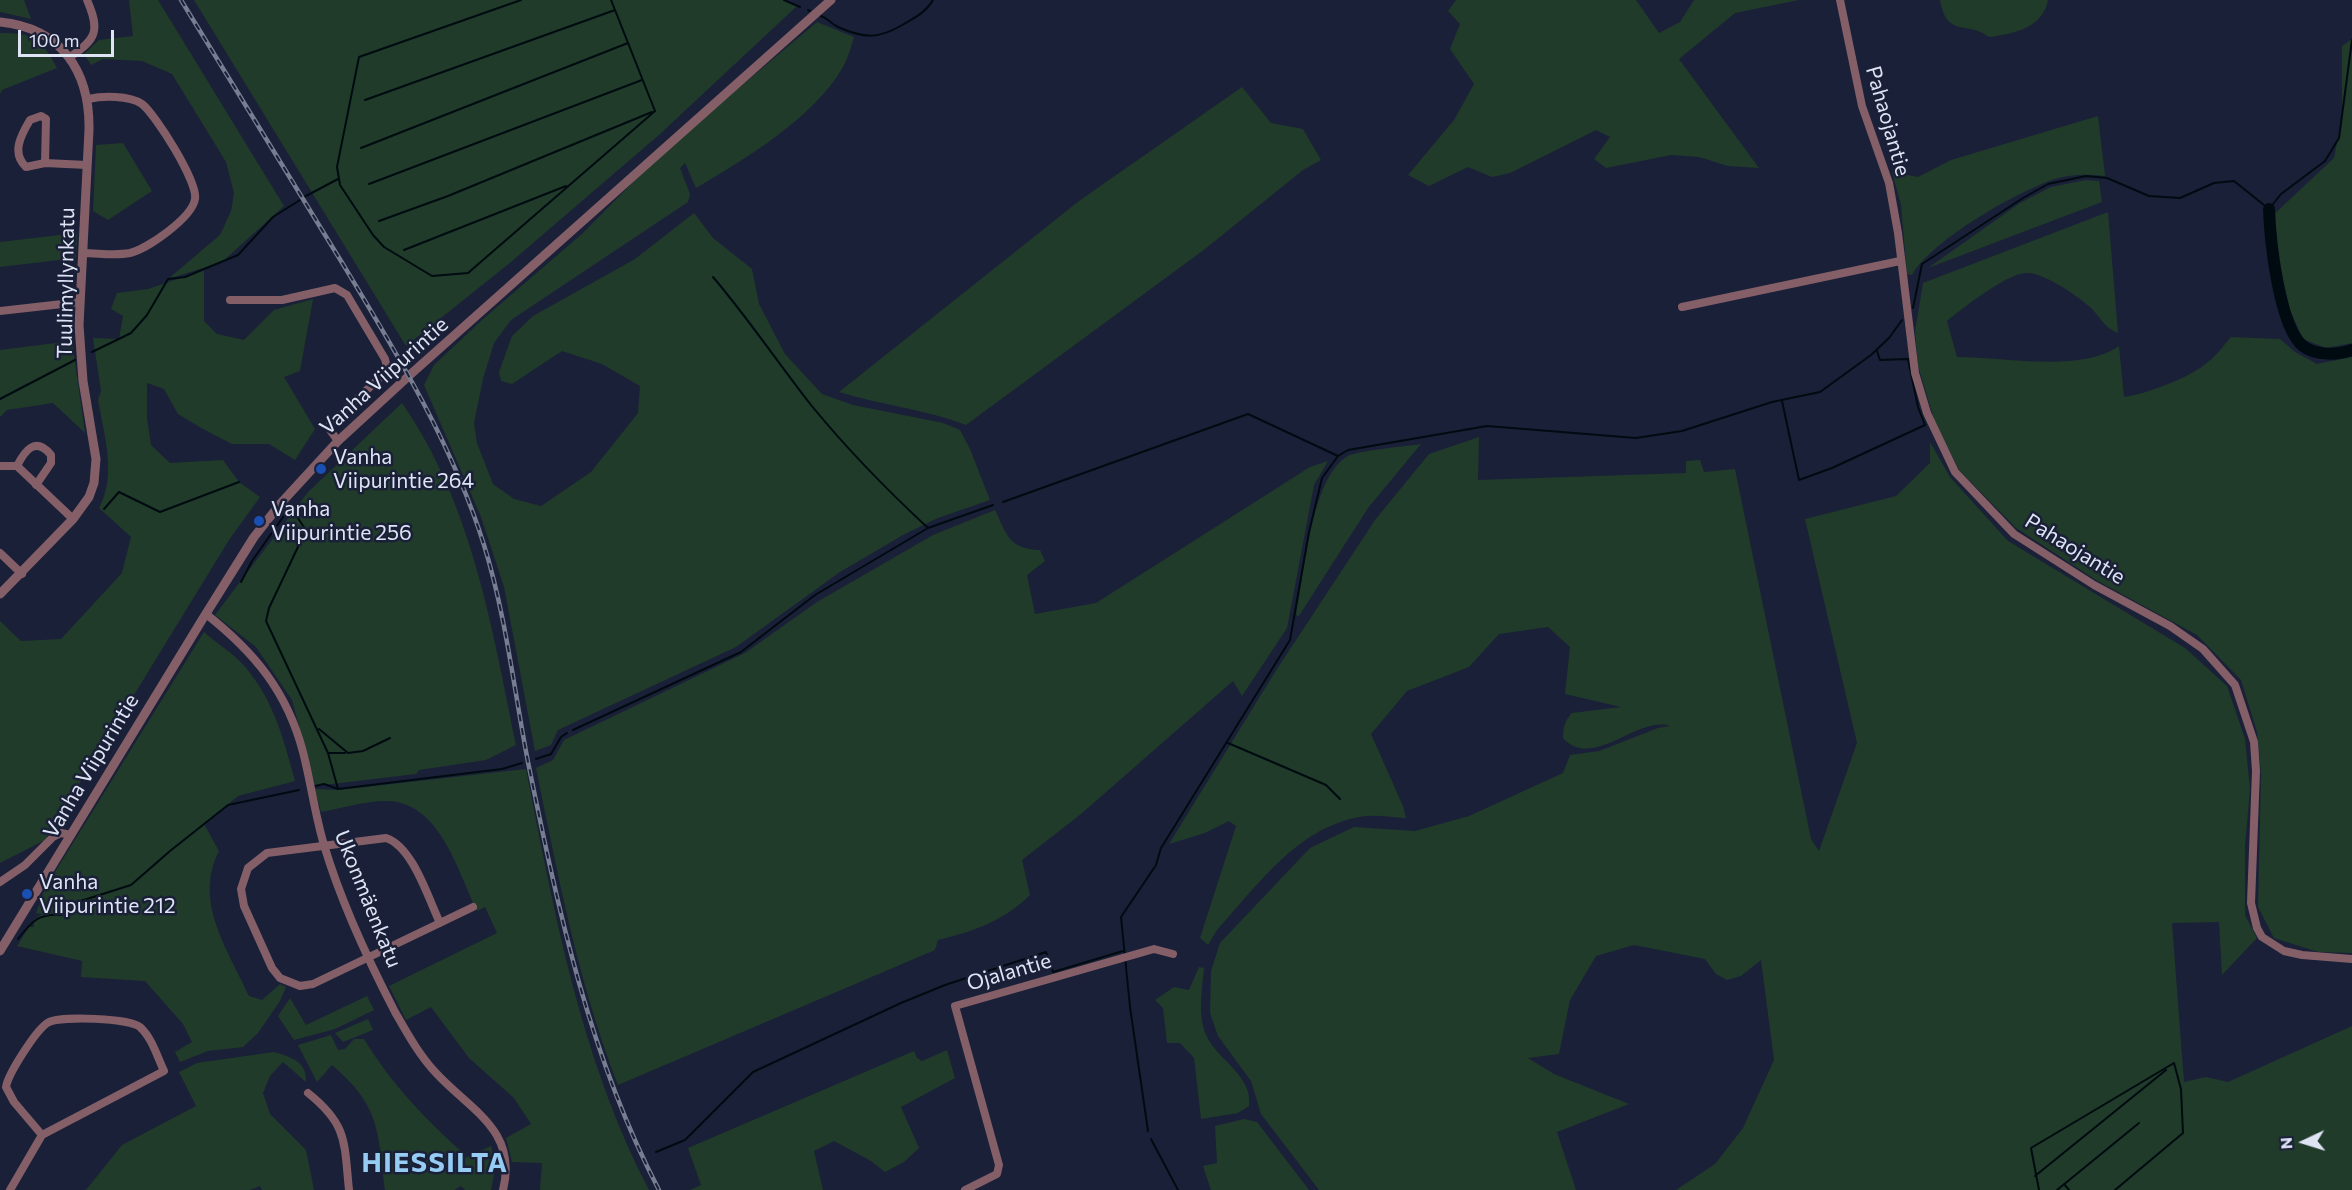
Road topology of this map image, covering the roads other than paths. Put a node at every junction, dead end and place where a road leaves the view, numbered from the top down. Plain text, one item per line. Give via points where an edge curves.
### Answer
1 (831, 0) edge
2 (1840, 0) edge
3 (86, 2) edge
4 (0, 22) edge
5 (70, 57) junction
6 (88, 99) junction
7 (45, 163) junction
8 (87, 165) junction
9 (83, 253) junction
10 (1900, 261) junction
11 (230, 300) dead end
12 (80, 302) junction
13 (1682, 307) dead end
14 (0, 311) edge
15 (338, 441) junction
16 (0, 466) edge
17 (17, 466) junction
18 (36, 485) junction
19 (73, 519) junction
20 (0, 553) edge
21 (22, 574) junction
22 (0, 594) edge
23 (206, 614) junction
24 (71, 835) junction
25 (324, 845) junction
26 (0, 882) edge
27 (473, 908) dead end
28 (440, 923) junction
29 (0, 951) edge
30 (1173, 954) dead end
31 (370, 957) junction
32 (2352, 959) edge
33 (308, 1093) dead end
34 (42, 1135) junction
35 (10, 1190) edge
36 (350, 1190) edge
37 (503, 1190) edge
38 (965, 1190) edge

1 - 15 street, Vanha Viipurintie
2 - 10 street, Pahaojantie via 1862,106 1889,183
3 - 5 street via 95,23 94,34 89,44
4 - 5 street, Tuulimyllynkatu via 40,33
5 - 6 street, Tuulimyllynkatu
6 - 8 street, Tuulimyllynkatu
6 - 9 street via 130,99 141,103 191,180 195,198 188,215 142,249 128,254
7 - 7 street via 47,127 41,116 30,120 18,156 26,167
7 - 8 street
8 - 9 street, Tuulimyllynkatu
9 - 12 street, Tuulimyllynkatu
10 - 13 street
10 - 32 street, Pahaojantie via 1915,373 1927,413 1955,472 2014,534 2094,585 2170,626 2203,649 2235,685 2254,742 2251,903 2258,928 2262,937 2284,951
11 - 15 street via 282,300 334,288 347,295 387,368 330,424
12 - 14 street
12 - 19 street, Tuulimyllynkatu via 81,364 96,468 89,497
15 - 23 street, Vanha Viipurintie via 254,537
16 - 17 street
17 - 18 street
17 - 18 street via 31,446 46,449 51,463
18 - 19 street
19 - 21 street, Tuulimyllynkatu
20 - 21 street
21 - 22 street, Tuulimyllynkatu
23 - 24 street, Vanha Viipurintie
23 - 25 street, Ukonmäenkatu via 240,641 284,703 303,753
24 - 26 street via 61,833 53,837 26,865
24 - 29 street, Vanha Viipurintie
25 - 28 street via 375,837 396,841 409,856
25 - 31 street, Ukonmäenkatu
25 - 31 street via 267,853 256,859 240,889 244,906 272,968 290,984 313,984
27 - 28 street
28 - 31 street
30 - 38 street, Ojalantie via 1154,949 955,1006 999,1165 998,1174
31 - 37 street, Ukonmäenkatu via 419,1052 478,1112 503,1144
33 - 36 street via 340,1125
34 - 34 street via 164,1071 148,1036 137,1025 61,1019 48,1022 10,1075 6,1087
34 - 35 street

